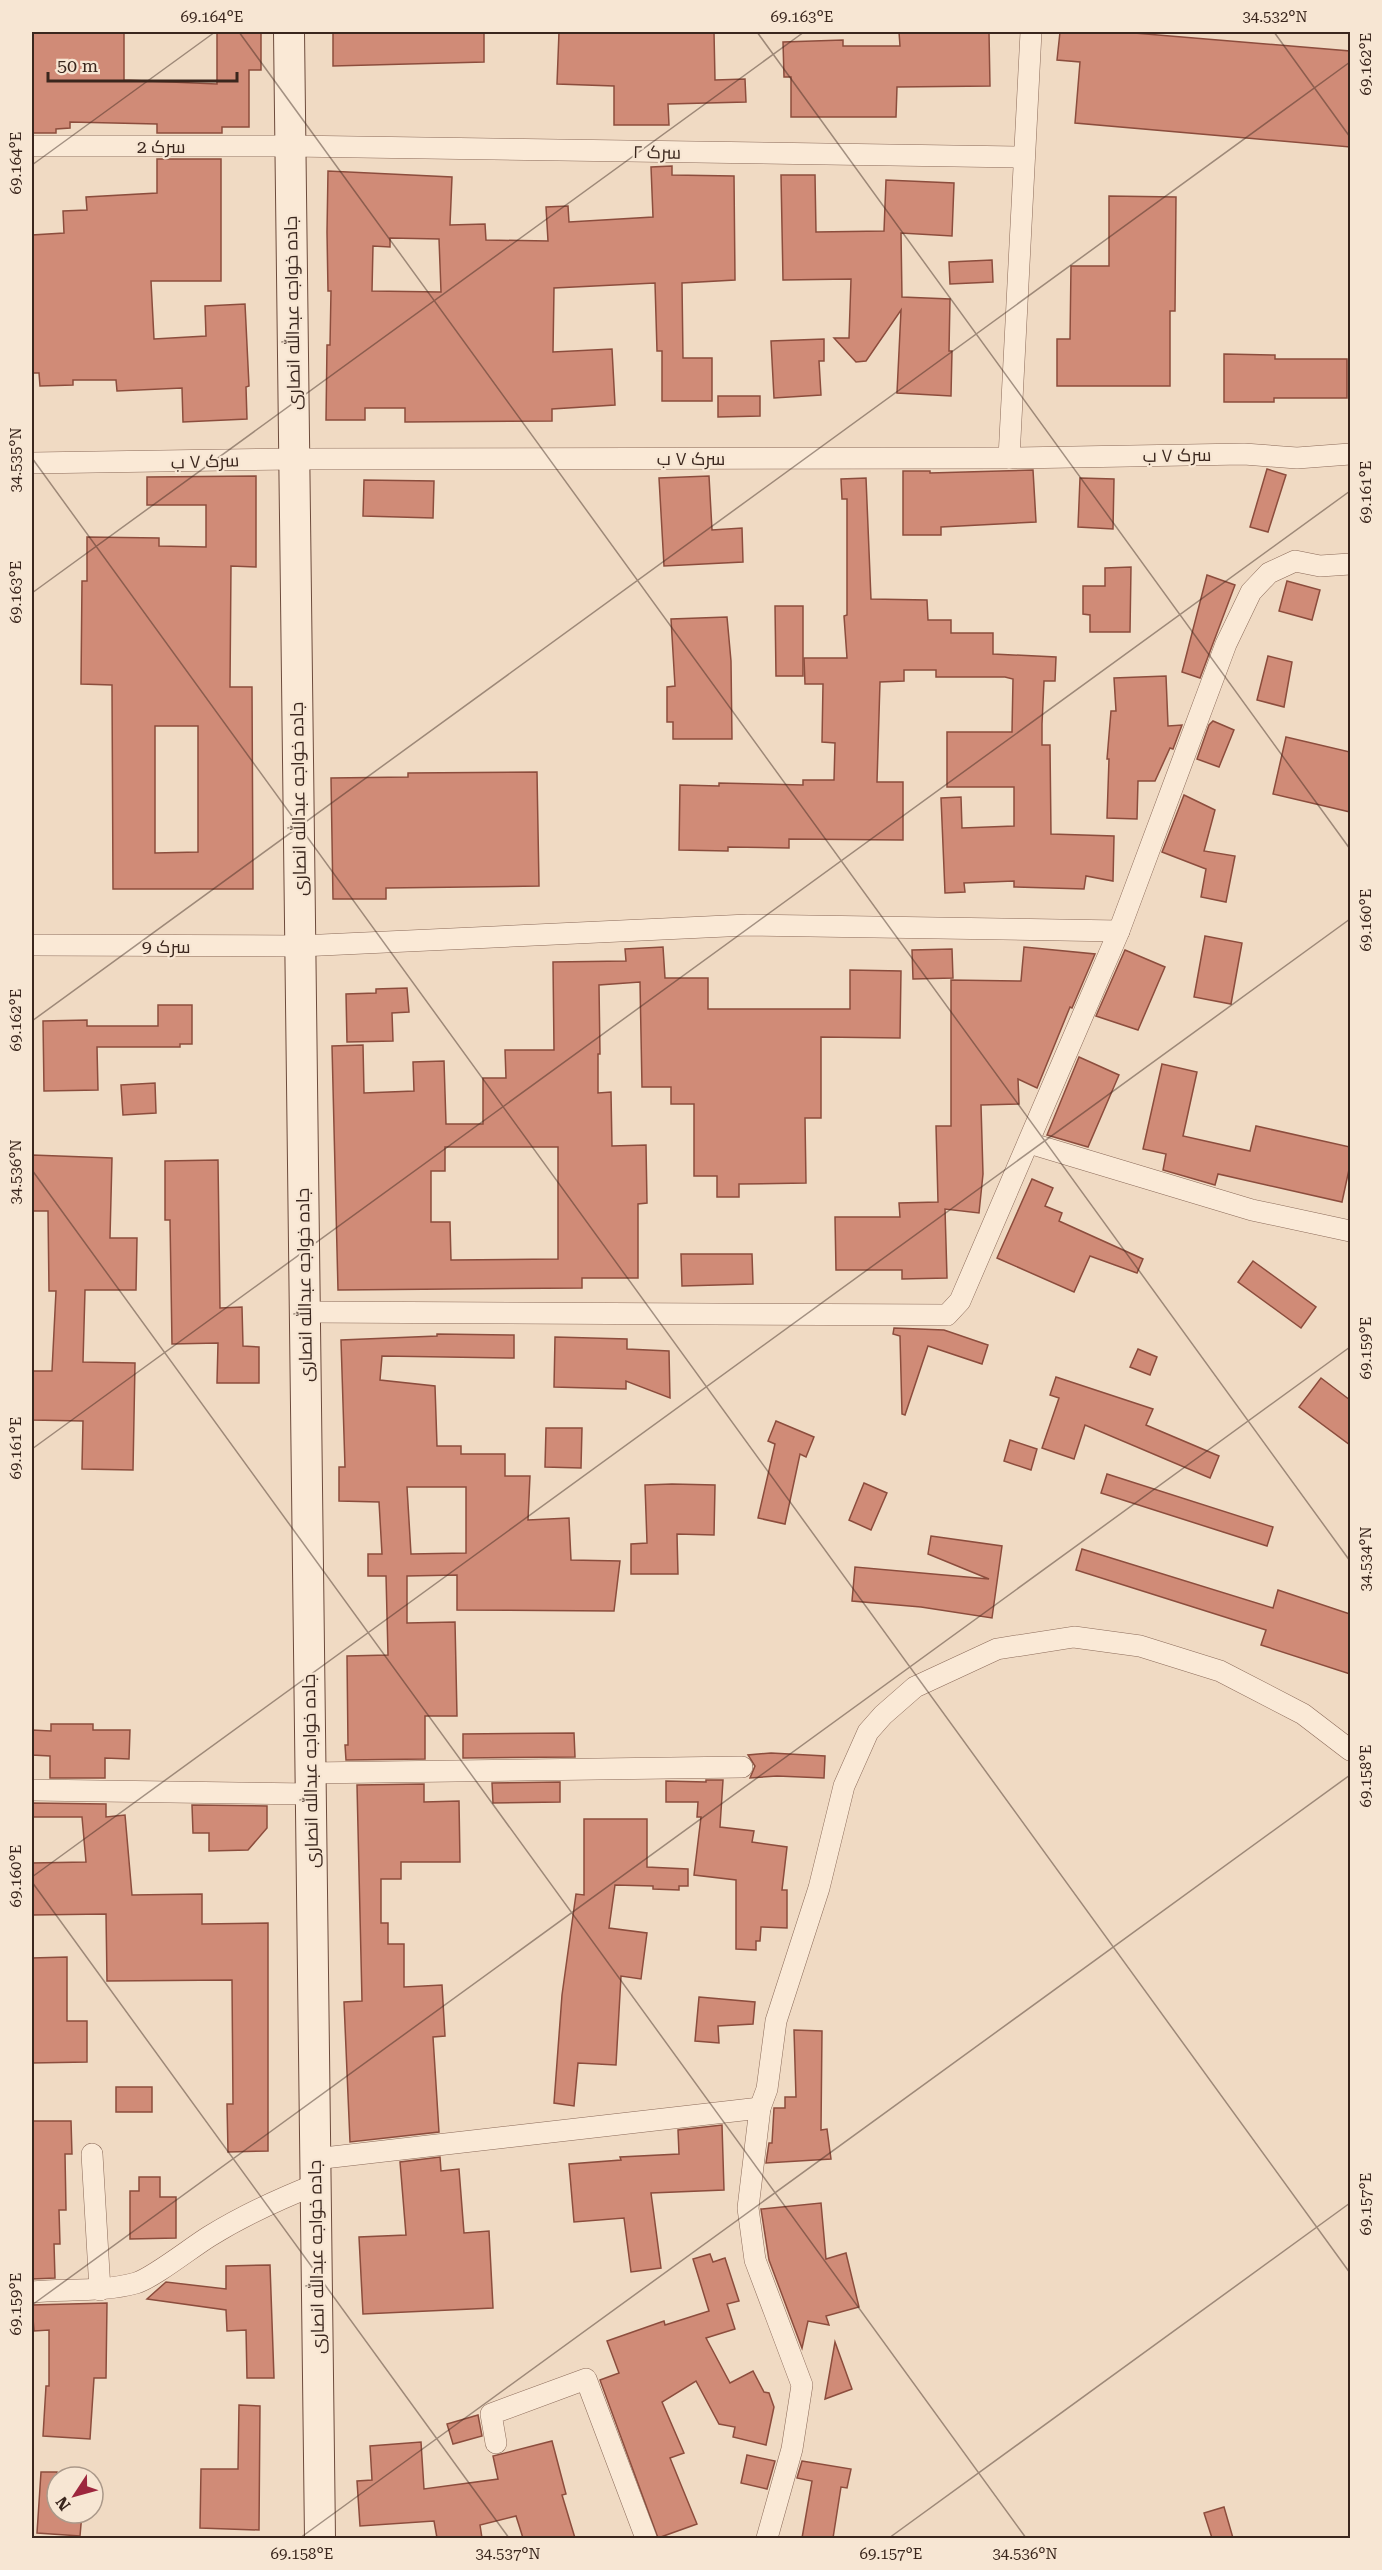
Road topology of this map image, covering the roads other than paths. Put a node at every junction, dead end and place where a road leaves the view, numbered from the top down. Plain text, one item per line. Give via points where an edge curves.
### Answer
1 (289, 32) edge
2 (1031, 32) edge
3 (32, 146) edge
4 (290, 146) junction
5 (1023, 157) junction
6 (1350, 454) edge
7 (1009, 458) junction
8 (294, 459) junction
9 (32, 463) edge
10 (1350, 564) edge
11 (1119, 931) junction
12 (32, 945) edge
13 (300, 946) junction
14 (1029, 1143) junction
15 (1350, 1231) edge
16 (305, 1312) junction
17 (1350, 1750) edge
18 (742, 1767) dead end
19 (310, 1784) junction
20 (32, 1790) edge
21 (760, 2108) junction
22 (92, 2154) dead end
23 (316, 2172) junction
24 (100, 2290) junction
25 (32, 2292) edge
26 (496, 2443) dead end
27 (320, 2538) edge
28 (646, 2538) edge
29 (766, 2538) edge

1 - 4 main road, جاده خواجه عبدالله انصاری
2 - 5 street
3 - 4 street, سرک 2
4 - 5 street, سرک ۲
4 - 8 main road, جاده خواجه عبدالله انصاری
5 - 7 street
6 - 7 street, سرک ۷ ب via 1297,458 1244,454
7 - 8 street, سرک ۷ ب
8 - 9 street, سرک ۷ ب
8 - 13 main road, جاده خواجه عبدالله انصاری
10 - 11 street via 1320,566 1295,561 1269,573 1251,592 1226,644
11 - 13 street, سرک 9 via 748,925
11 - 14 street
12 - 13 street, سرک 9
13 - 16 main road, جاده خواجه عبدالله انصاری
14 - 15 street via 1252,1210
14 - 16 street via 960,1301 948,1315
16 - 19 main road, جاده خواجه عبدالله انصاری
17 - 21 street via 1303,1714 1220,1671 1140,1646 1074,1637 997,1649 915,1687 868,1732 844,1786 819,1888 776,2021 767,2089
18 - 19 street
19 - 20 street
19 - 23 main road, جاده خواجه عبدالله انصاری
21 - 23 street
21 - 29 street via 747,2208 755,2260 802,2385 792,2449
22 - 24 street
23 - 24 street via 139,2282
23 - 27 main road, جاده خواجه عبدالله انصاری
24 - 25 street
26 - 28 street via 491,2414 586,2379

